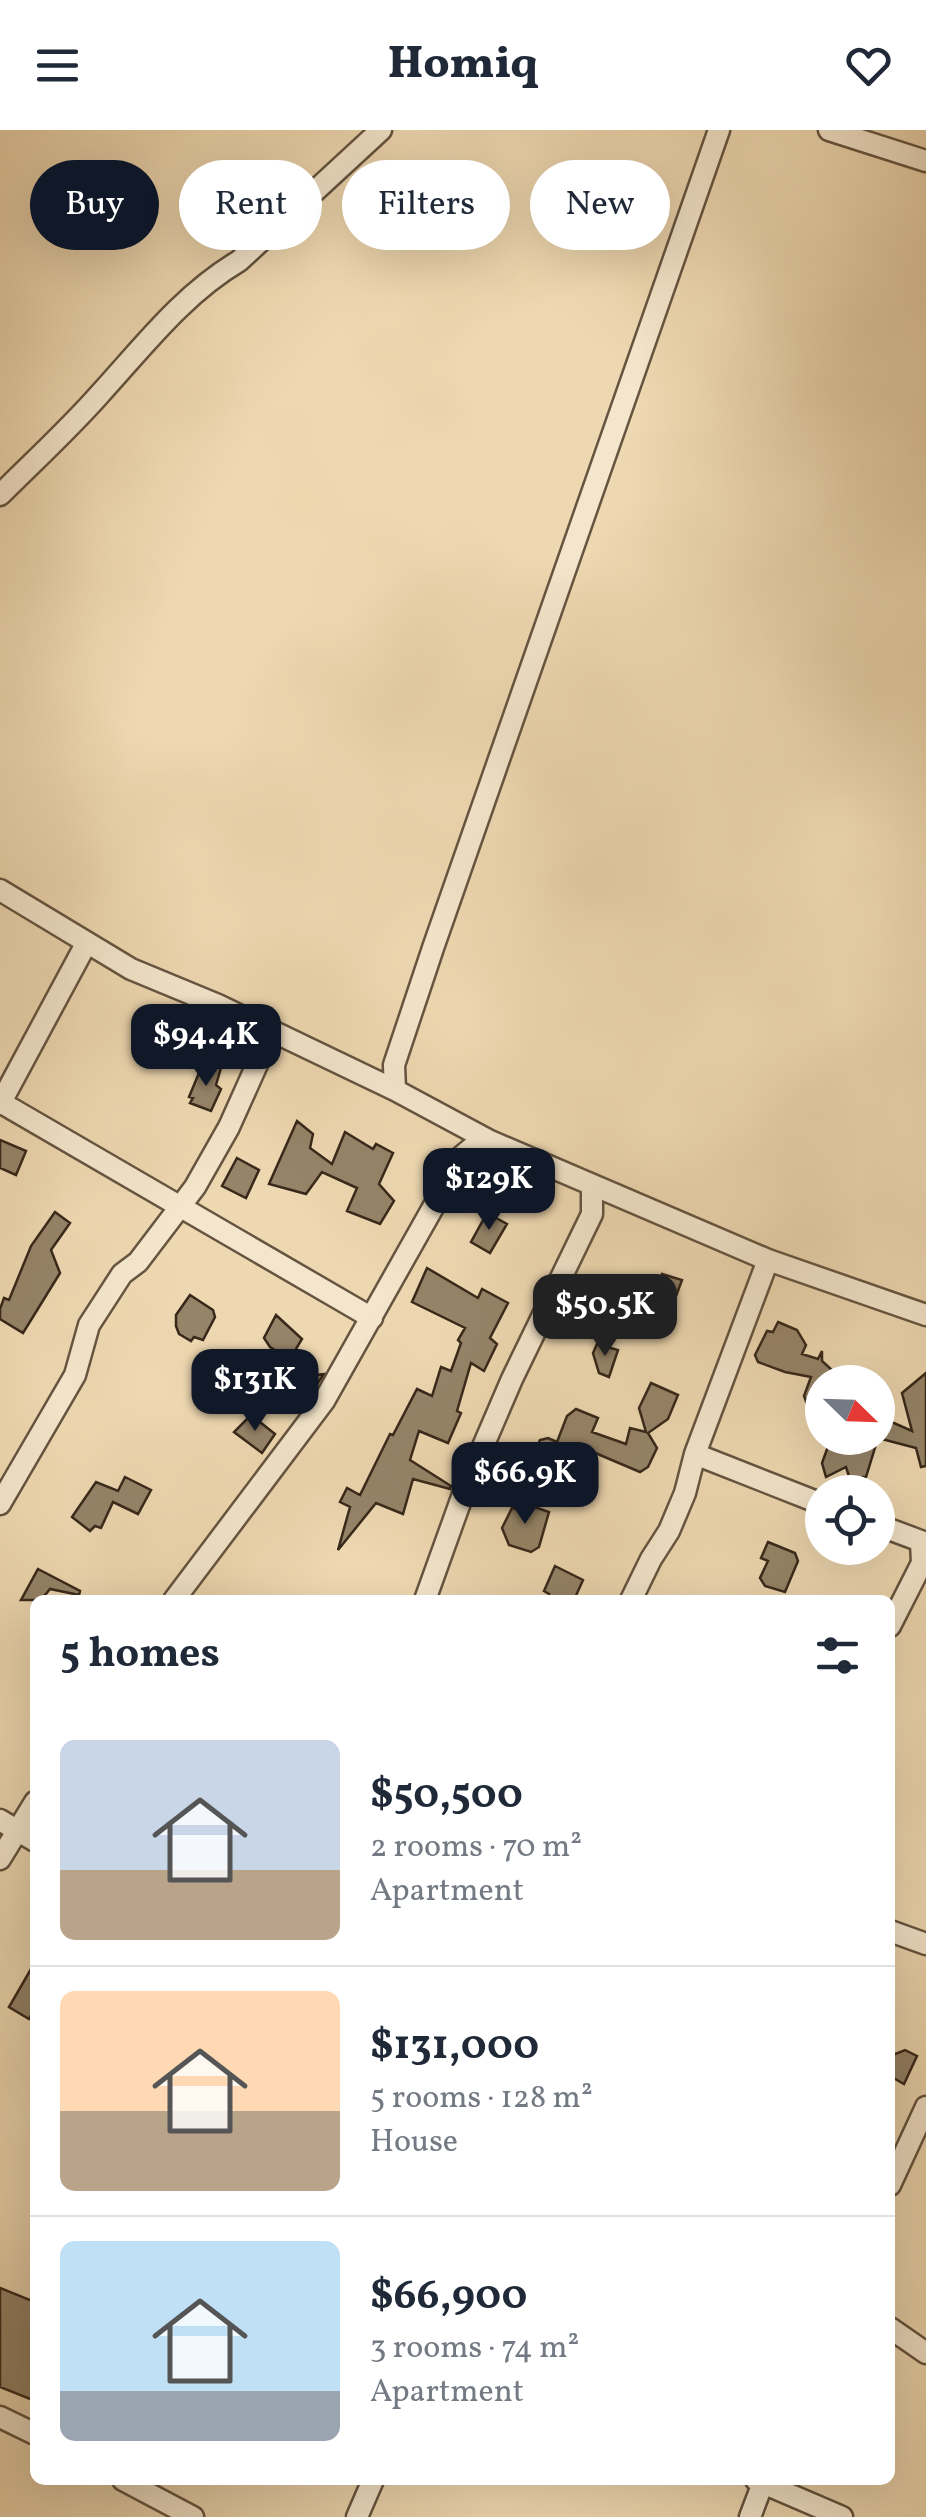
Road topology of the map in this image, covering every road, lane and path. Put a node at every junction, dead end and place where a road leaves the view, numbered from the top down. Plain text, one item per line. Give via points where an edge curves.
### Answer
1 (381, 130) edge
2 (719, 130) edge
3 (830, 130) edge
4 (926, 161) edge
5 (0, 495) edge
6 (0, 890) edge
7 (86, 944) junction
8 (272, 1031) junction
9 (395, 1090) junction
10 (0, 1103) edge
11 (490, 1141) junction
12 (592, 1185) junction
13 (182, 1209) junction
14 (768, 1260) junction
15 (926, 1315) edge
16 (372, 1318) junction
17 (694, 1454) junction
18 (805, 1497) edge
19 (0, 1504) edge
20 (895, 1532) edge
21 (924, 1543) edge
22 (178, 1595) edge
23 (426, 1595) edge
24 (634, 1595) edge
25 (895, 1616) edge
26 (30, 1806) edge
27 (7, 1826) edge
28 (30, 1838) edge
29 (0, 1859) edge
30 (895, 1933) edge
31 (926, 1944) edge
32 (926, 2107) edge
33 (895, 2174) edge
34 (895, 2331) edge
35 (926, 2352) edge
36 (0, 2418) edge
37 (30, 2432) edge
38 (132, 2485) edge
39 (371, 2485) edge
40 (760, 2485) edge
41 (770, 2485) edge
42 (174, 2513) edge
43 (193, 2517) edge
44 (357, 2517) edge
45 (750, 2517) edge
46 (842, 2517) edge

1 - 5 street via 148,336
2 - 9 street via 427,965 394,1065
3 - 4 street
6 - 7 street
7 - 8 street
7 - 10 street
8 - 9 street
8 - 13 street
9 - 11 street
10 - 13 street
11 - 12 street
11 - 16 street via 462,1156
12 - 14 street
12 - 23 street via 592,1214 504,1396
13 - 16 street
13 - 19 street via 122,1274 88,1325 75,1375
14 - 15 street
14 - 17 street
16 - 22 street via 304,1430
17 - 18 street
17 - 24 street via 685,1494
20 - 21 street
21 - 25 street via 922,1563
26 - 27 street
27 - 28 street
27 - 29 street
30 - 31 street
32 - 33 street
34 - 35 street
36 - 37 street
38 - 42 street
39 - 44 street
40 - 45 street
41 - 46 street
42 - 43 street

